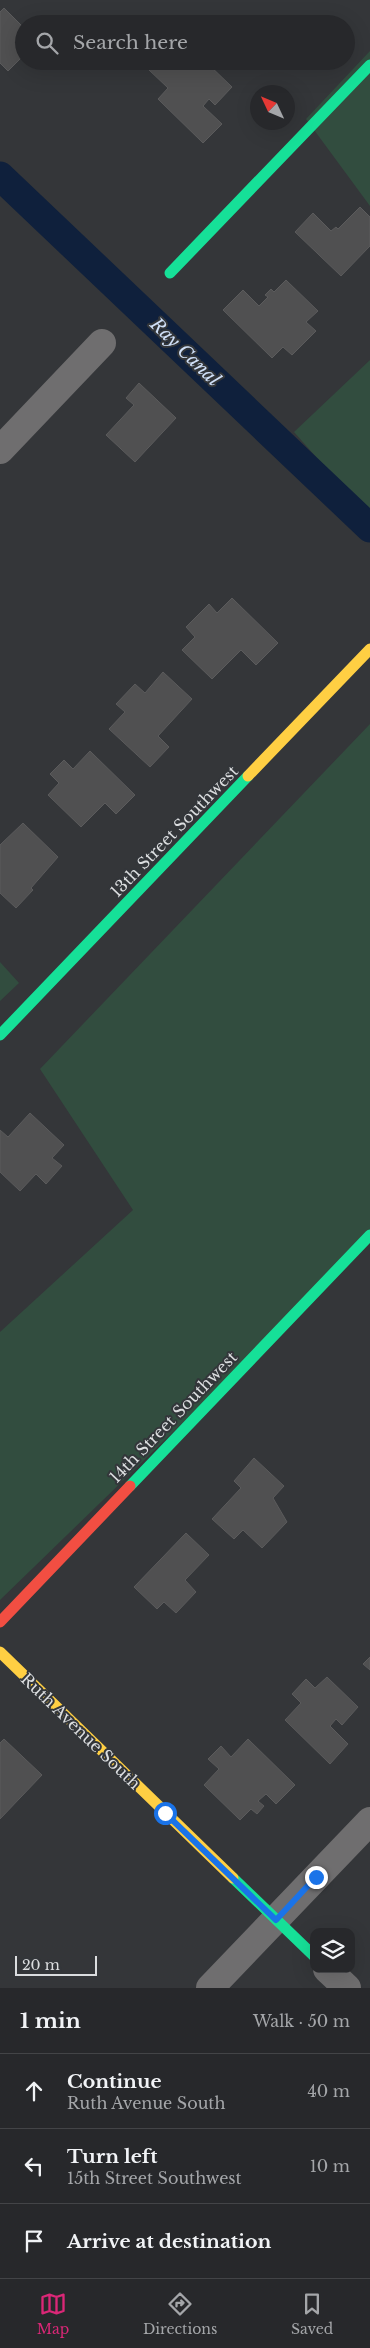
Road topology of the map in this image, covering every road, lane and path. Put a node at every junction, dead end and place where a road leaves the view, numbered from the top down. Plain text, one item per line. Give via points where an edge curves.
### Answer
1 (370, 65) edge
2 (170, 273) dead end
3 (102, 343) dead end
4 (0, 450) edge
5 (370, 649) edge
6 (0, 1036) edge
7 (370, 1234) edge
8 (0, 1622) edge
9 (0, 1652) edge
10 (370, 1821) edge
11 (276, 1920) junction
12 (310, 1952) edge
13 (331, 1973) edge
14 (210, 1988) edge
15 (347, 1988) edge

1 - 2 street
3 - 4 street
5 - 6 street, 13th Street Southwest
7 - 8 street, 14th Street Southwest
9 - 11 street, Ruth Avenue South
10 - 11 street
11 - 12 street, Ruth Avenue South
11 - 14 street
13 - 15 street

